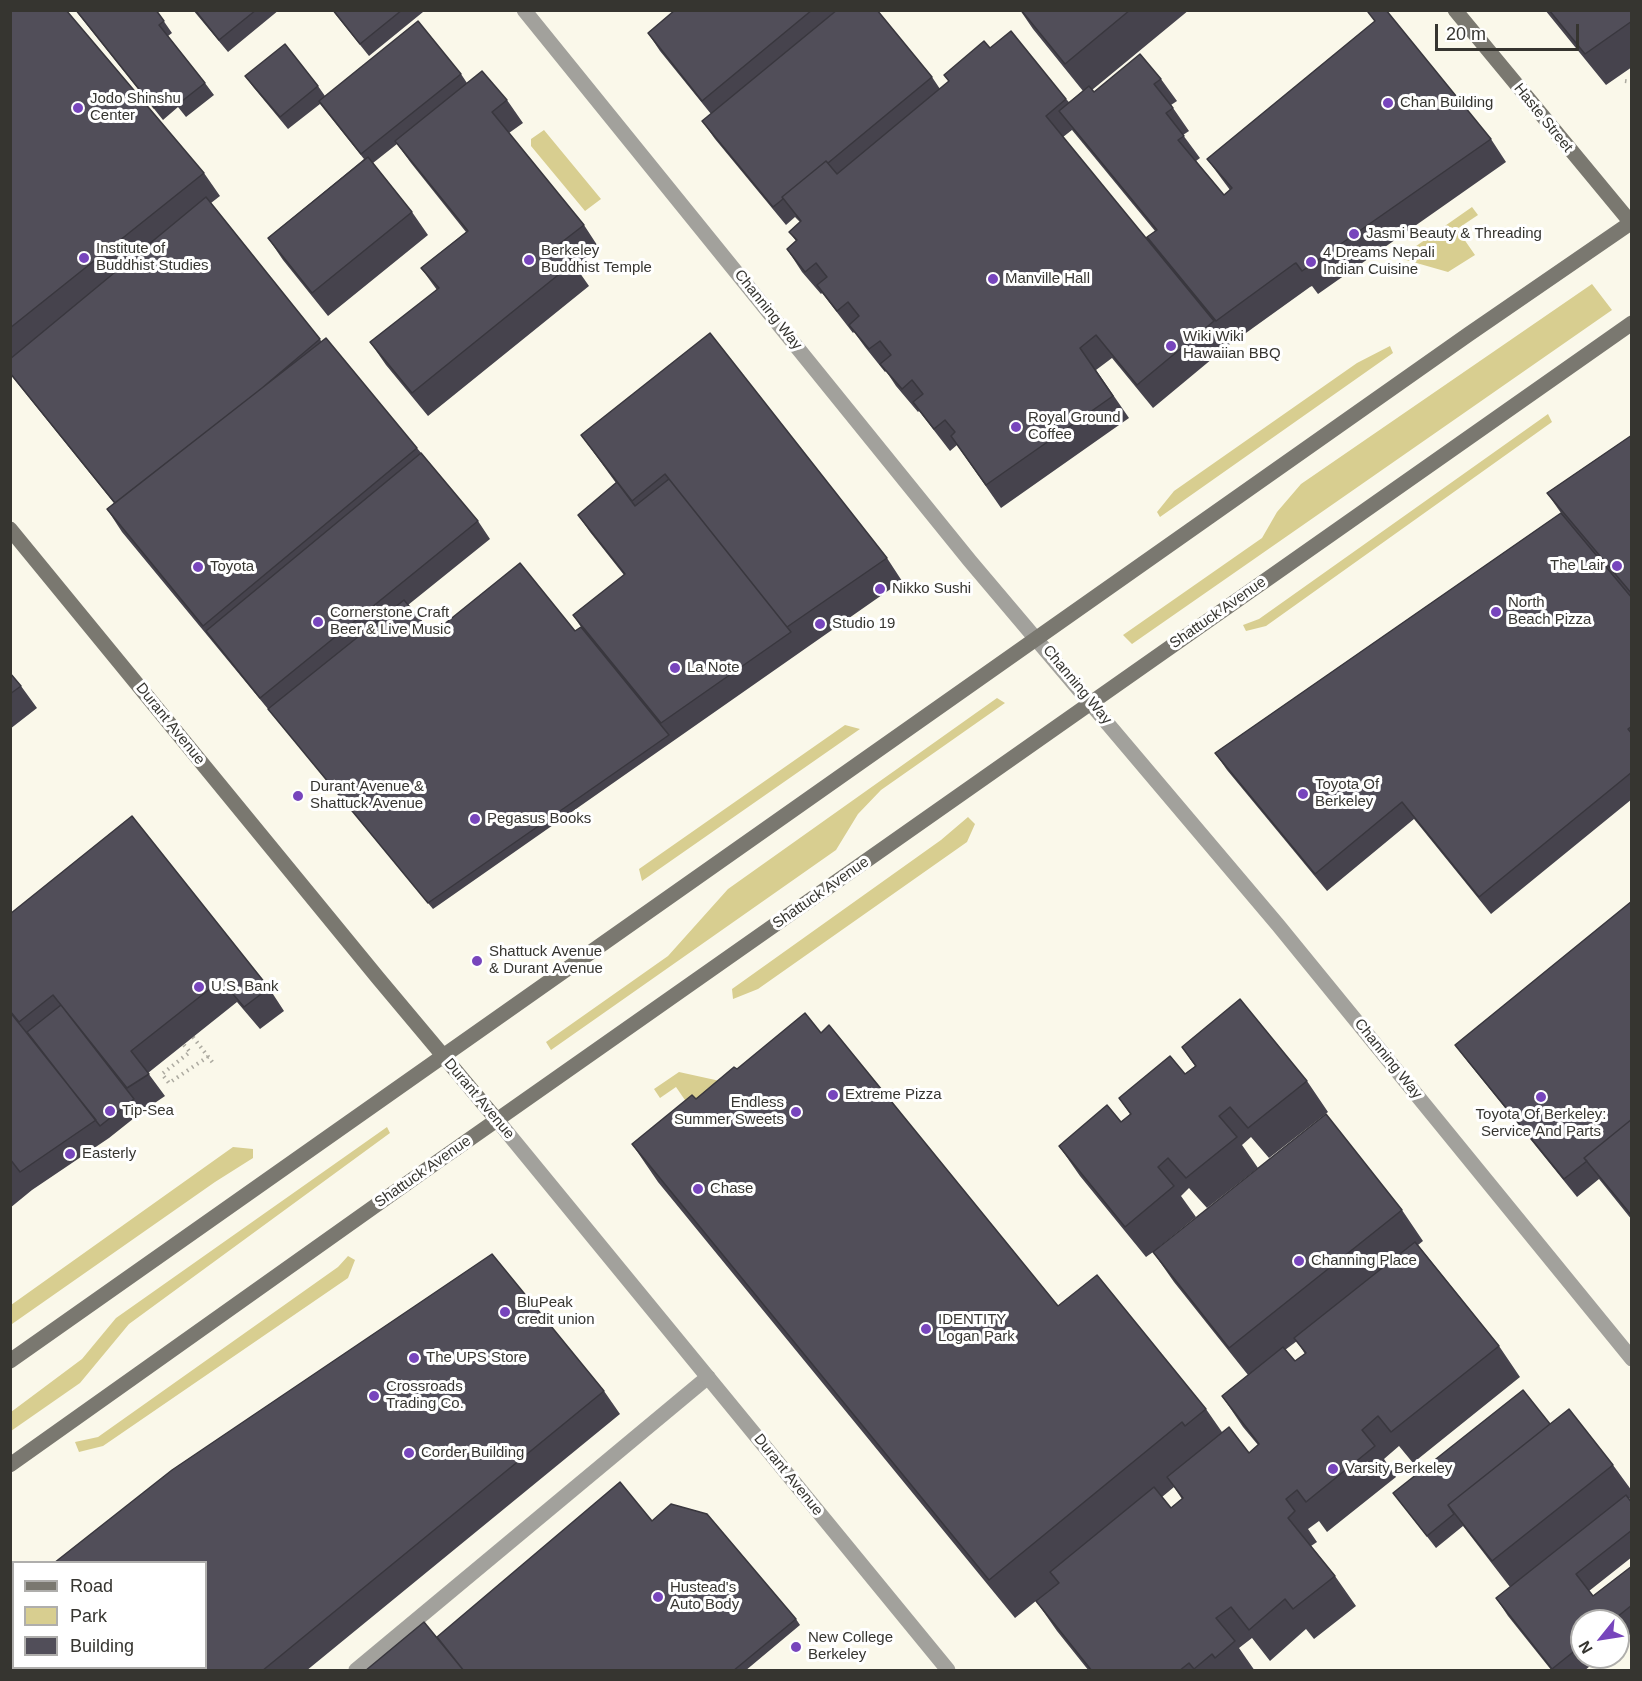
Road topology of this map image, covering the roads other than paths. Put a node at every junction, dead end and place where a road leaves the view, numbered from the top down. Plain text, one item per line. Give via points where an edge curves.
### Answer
1 (524, 10) edge
2 (1455, 10) edge
3 (1631, 223) edge
4 (1632, 323) edge
5 (10, 529) edge
6 (1037, 638) junction
7 (1092, 702) junction
8 (444, 1056) junction
9 (497, 1120) junction
10 (1632, 1359) edge
11 (10, 1361) edge
12 (708, 1377) junction
13 (10, 1465) edge
14 (357, 1671) edge
15 (948, 1671) edge

1 - 6 street, Channing Way via 970,561
2 - 3 main road, Haste Street
3 - 6 main road
4 - 7 main road, Shattuck Avenue
5 - 8 main road, Durant Avenue
6 - 7 street, Channing Way
6 - 8 main road
7 - 9 main road, Shattuck Avenue
7 - 10 street, Channing Way
8 - 9 main road, Durant Avenue
8 - 11 main road
9 - 12 street, Durant Avenue
9 - 13 main road, Shattuck Avenue
12 - 14 street
12 - 15 street, Durant Avenue

